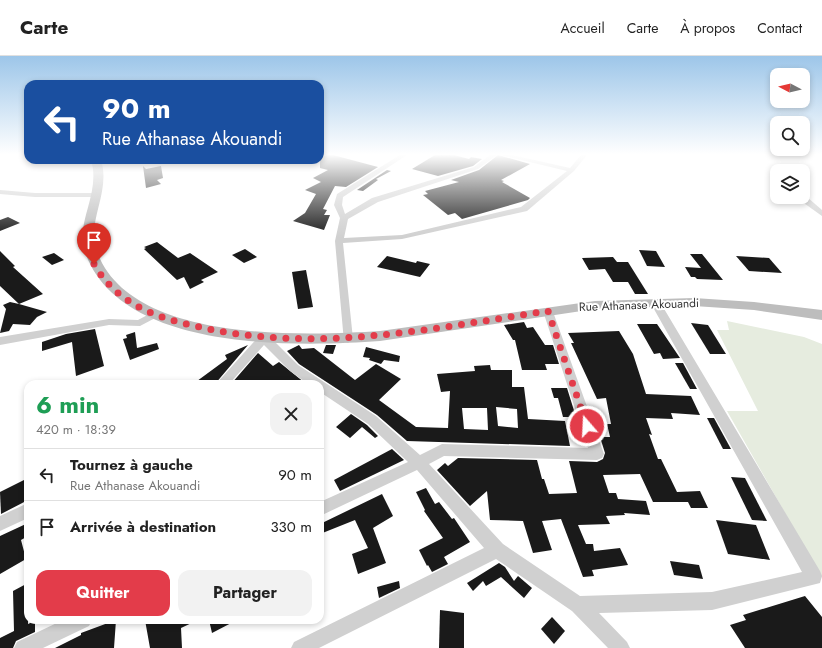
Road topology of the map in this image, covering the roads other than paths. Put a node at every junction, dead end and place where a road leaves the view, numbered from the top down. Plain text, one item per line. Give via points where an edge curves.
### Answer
1 (98, 183) edge
2 (361, 183) edge
3 (430, 183) edge
4 (556, 183) edge
5 (0, 192) edge
6 (96, 195) junction
7 (810, 204) edge
8 (822, 214) edge
9 (344, 218) junction
10 (339, 241) junction
11 (655, 302) junction
12 (548, 311) junction
13 (155, 314) junction
14 (822, 315) edge
15 (264, 338) junction
16 (348, 339) junction
17 (0, 341) edge
18 (226, 380) edge
19 (311, 380) edge
20 (324, 389) edge
21 (419, 463) junction
22 (324, 508) edge
23 (24, 512) edge
24 (0, 524) edge
25 (497, 550) junction
26 (578, 606) junction
27 (74, 624) edge
28 (23, 648) edge
29 (300, 648) edge
30 (621, 648) edge

1 - 6 street, Rue Athanase Akouandi
2 - 9 street via 340,196 337,204
3 - 9 street via 375,200
4 - 10 street via 524,209 402,237
5 - 6 street
6 - 13 street, Rue Athanase Akouandi via 89,247 94,264 114,291 132,304
7 - 8 street
9 - 10 street
10 - 16 street
11 - 12 street, Rue Athanase Akouandi via 595,304
11 - 14 street, Rue Athanase Akouandi via 754,306
11 - 26 street via 814,577 712,601
12 - 16 street, Rue Athanase Akouandi
12 - 21 street via 596,454 442,450
13 - 15 street, Rue Athanase Akouandi via 216,332
13 - 17 street via 140,323 109,322
15 - 16 street, Rue Athanase Akouandi
15 - 18 street
15 - 19 street via 294,368
20 - 21 street via 372,420
21 - 22 street
21 - 25 street
23 - 24 street
25 - 26 street
25 - 29 street
26 - 30 street
27 - 28 street

